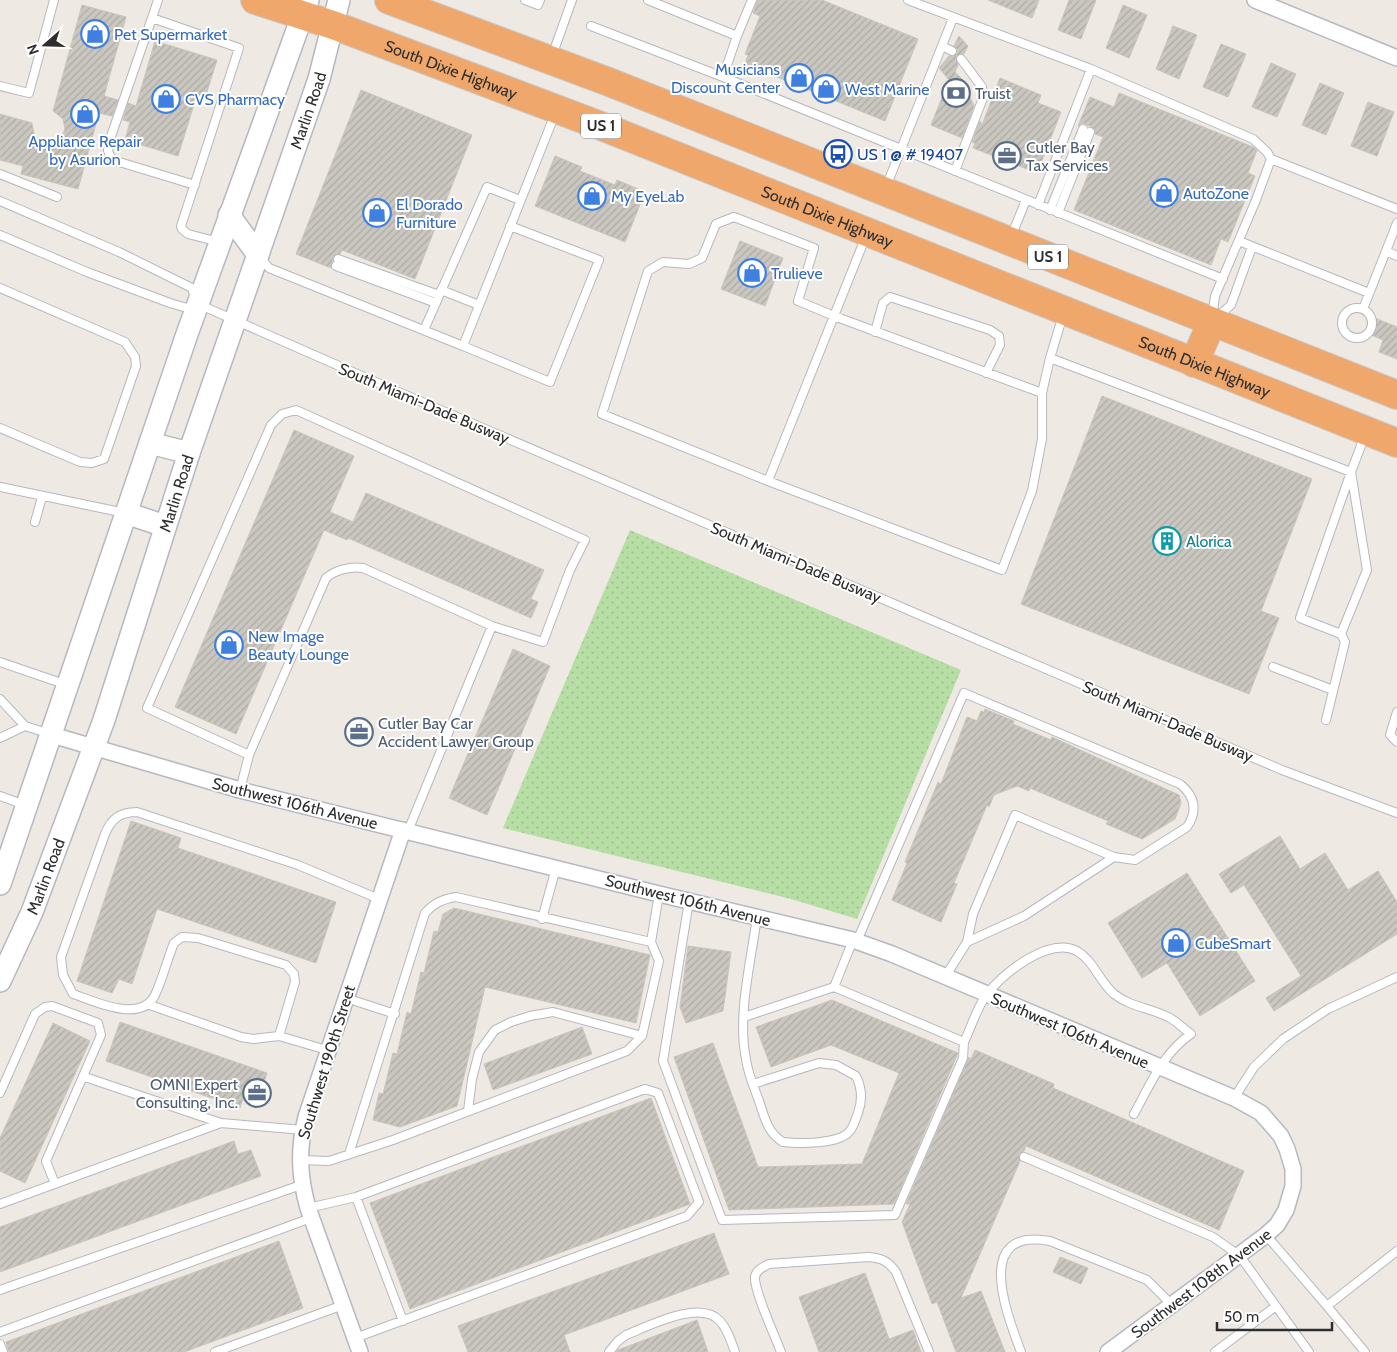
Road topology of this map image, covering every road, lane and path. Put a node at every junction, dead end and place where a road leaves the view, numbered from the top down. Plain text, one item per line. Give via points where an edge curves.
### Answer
1 (54, 0) edge
2 (158, 0) edge
3 (255, 0) edge
4 (389, 0) edge
5 (525, 0) edge
6 (540, 0) edge
7 (572, 0) edge
8 (648, 0) edge
9 (752, 0) edge
10 (908, 0) edge
11 (1255, 0) edge
12 (305, 8) edge
13 (336, 13) edge
14 (152, 18) junction
15 (953, 18) junction
16 (591, 26) dead end
17 (738, 36) junction
18 (942, 46) junction
19 (952, 51) dead end
20 (1397, 58) edge
21 (961, 59) dead end
22 (551, 60) junction
23 (1091, 69) junction
24 (723, 77) junction
25 (0, 86) edge
26 (556, 109) junction
27 (1086, 131) dead end
28 (901, 149) junction
29 (1271, 159) junction
30 (955, 171) junction
31 (0, 174) edge
32 (195, 185) junction
33 (884, 192) junction
34 (58, 197) dead end
35 (520, 200) junction
36 (1026, 200) junction
37 (0, 201) edge
38 (1038, 205) junction
39 (1397, 209) edge
40 (1054, 212) junction
41 (229, 215) junction
42 (1397, 223) edge
43 (510, 226) junction
44 (868, 232) junction
45 (0, 235) edge
46 (1009, 241) junction
47 (1239, 241) junction
48 (219, 242) junction
49 (1252, 247) junction
50 (1386, 251) junction
51 (258, 255) junction
52 (1397, 256) edge
53 (337, 262) dead end
54 (1223, 279) junction
55 (0, 288) edge
56 (1369, 293) junction
57 (439, 296) junction
58 (198, 304) junction
59 (480, 304) junction
60 (1362, 309) junction
61 (1064, 311) junction
62 (834, 316) junction
63 (234, 320) junction
64 (1212, 322) junction
65 (424, 330) junction
66 (875, 332) junction
67 (463, 346) junction
68 (1050, 358) junction
69 (1194, 363) junction
70 (986, 373) junction
71 (1042, 394) junction
72 (1397, 395) edge
73 (0, 428) edge
74 (1367, 431) junction
75 (150, 442) junction
76 (1397, 443) edge
77 (189, 453) junction
78 (1351, 472) junction
79 (768, 481) junction
80 (0, 487) edge
81 (42, 497) junction
82 (126, 514) junction
83 (35, 522) dead end
84 (165, 526) junction
85 (492, 626) junction
86 (1341, 634) junction
87 (0, 662) edge
88 (1272, 667) dead end
89 (68, 685) junction
90 (1333, 690) junction
91 (0, 700) edge
92 (1397, 712) edge
93 (1326, 720) dead end
94 (25, 726) junction
95 (52, 735) junction
96 (0, 738) edge
97 (1397, 742) edge
98 (94, 747) junction
99 (249, 755) junction
100 (240, 790) junction
101 (0, 796) edge
102 (27, 806) junction
103 (1397, 813) edge
104 (405, 830) junction
105 (1114, 858) junction
106 (556, 868) junction
107 (0, 884) edge
108 (659, 894) junction
109 (379, 899) junction
110 (689, 901) junction
111 (757, 917) junction
112 (542, 918) junction
113 (855, 940) junction
114 (651, 942) junction
115 (967, 942) junction
116 (945, 977) junction
117 (1397, 977) edge
118 (0, 981) edge
119 (834, 987) junction
120 (987, 995) junction
121 (346, 998) junction
122 (147, 1004) junction
123 (395, 1014) junction
124 (744, 1017) junction
125 (279, 1036) junction
126 (642, 1036) junction
127 (964, 1042) junction
128 (327, 1050) junction
129 (1159, 1068) junction
130 (85, 1077) junction
131 (753, 1084) junction
132 (0, 1093) edge
133 (1234, 1098) junction
134 (468, 1112) junction
135 (1134, 1114) dead end
136 (221, 1123) junction
137 (303, 1130) junction
138 (1287, 1149) joint
139 (349, 1154) junction
140 (1024, 1157) dead end
141 (299, 1160) junction
142 (55, 1184) junction
143 (302, 1185) junction
144 (356, 1197) junction
145 (0, 1204) edge
146 (310, 1213) junction
147 (1266, 1235) junction
148 (1397, 1251) edge
149 (1240, 1256) junction
150 (0, 1290) edge
151 (343, 1305) junction
152 (1172, 1306) junction
153 (1276, 1306) junction
154 (1327, 1306) junction
155 (402, 1321) junction
156 (0, 1332) edge
157 (0, 1344) edge
158 (357, 1348) edge
159 (3, 1352) edge
160 (215, 1352) edge
161 (609, 1352) edge
162 (735, 1352) edge
163 (781, 1352) edge
164 (929, 1352) edge
165 (1021, 1352) edge
166 (1108, 1352) edge
167 (1215, 1352) edge
168 (1309, 1352) edge
169 (1365, 1352) edge

1 - 25 lane via 29,93
2 - 14 lane
3 - 12 highway, South Dixie Highway / US 1
4 - 22 highway, US 1
5 - 6 lane via 538,5
7 - 22 lane
8 - 17 lane
9 - 17 lane
10 - 15 lane
11 - 20 street
12 - 13 highway, South Dixie Highway / US 1
12 - 41 street
13 - 26 highway, South Dixie Highway / US 1
13 - 51 street, Marlin Road via 319,79
14 - 32 lane via 239,48
14 - 32 lane via 108,151 112,160
15 - 18 lane
15 - 23 lane
16 - 24 lane
17 - 24 lane
18 - 19 lane
18 - 28 lane
21 - 30 lane via 982,87 983,98
22 - 33 highway, US 1
23 - 29 lane via 1253,138
23 - 38 lane
24 - 28 lane
26 - 35 lane
26 - 44 highway, South Dixie Highway / US 1
27 - 40 lane
28 - 30 lane
28 - 33 lane
29 - 39 lane
29 - 47 lane
30 - 36 lane
31 - 34 lane
32 - 48 lane via 182,229 188,234
33 - 44 highway
33 - 46 highway, US 1
35 - 43 lane
35 - 57 lane via 487,187
36 - 38 lane
36 - 46 lane
37 - 58 lane via 177,280 192,288
38 - 40 lane
40 - 54 lane
41 - 48 street
41 - 51 street
42 - 50 lane
43 - 59 lane
43 - 67 lane via 598,260 564,347 550,382
44 - 61 highway, South Dixie Highway / US 1
44 - 62 lane
45 - 58 lane, South Miami-Dade Busway via 170,303 187,308
46 - 64 highway, US 1
47 - 49 lane
47 - 54 lane
48 - 58 street
49 - 56 lane
49 - 64 lane via 1231,305
50 - 52 lane
50 - 56 lane
51 - 63 street, Marlin Road
51 - 65 lane via 270,268
53 - 57 lane
54 - 64 lane via 1215,296
55 - 73 lane via 125,342 135,356 136,366 104,459 98,462 80,462
56 - 60 lane
57 - 59 lane
57 - 65 lane
58 - 63 lane, South Miami-Dade Busway
58 - 75 street
59 - 67 lane
60 - 60 lane via 1352,308 1344,314 1341,324 1349,336 1358,338 1370,330 1370,316
61 - 68 lane
61 - 69 highway, South Dixie Highway / US 1
62 - 66 lane
62 - 79 lane
62 - 79 lane via 798,301 814,248 734,217 716,224 702,258 689,264 663,262 648,271 602,414
63 - 77 street, Marlin Road
63 - 103 lane, South Miami-Dade Busway via 1282,770
64 - 69 highway
64 - 72 highway, US 1
65 - 67 lane
66 - 70 lane
66 - 70 lane via 883,303 890,297 990,330 999,336 1000,345
68 - 71 lane
68 - 78 lane
69 - 74 highway, South Dixie Highway / US 1
70 - 71 lane
71 - 79 lane via 1042,439 1032,491 1002,570
74 - 76 highway, South Dixie Highway / US 1
74 - 78 lane
75 - 77 street
75 - 82 street
77 - 84 street, Marlin Road
78 - 86 lane via 1367,570
78 - 86 lane via 1300,618
80 - 81 lane
81 - 82 lane
81 - 83 lane
82 - 84 street
82 - 89 street
84 - 98 street, Marlin Road
85 - 99 lane via 363,568 330,575
85 - 99 lane via 543,642 585,540 296,410 282,414 272,425 147,708
85 - 104 lane
86 - 90 lane via 1345,642
87 - 89 lane
88 - 90 lane
89 - 95 street
90 - 93 lane
91 - 94 lane
92 - 97 lane via 1390,736
94 - 95 lane
94 - 96 lane
95 - 98 street, Southwest 106th Avenue
95 - 102 street
98 - 100 street, Southwest 106th Avenue
98 - 118 street, Marlin Road via 32,912
99 - 100 lane
100 - 104 street, Southwest 106th Avenue
101 - 102 lane
102 - 107 street
104 - 106 street, Southwest 106th Avenue
104 - 109 street, Southwest 190th Street
105 - 113 lane via 1135,860 1187,827 1194,809 1188,790 964,693
105 - 115 lane via 1024,916
105 - 115 lane via 1015,815 973,914
106 - 108 street, Southwest 106th Avenue
106 - 112 lane
108 - 110 street, Southwest 106th Avenue
108 - 114 lane
109 - 121 street, Southwest 190th Street
109 - 122 lane via 298,865 137,812 120,815 108,827 101,844 61,957 63,975 73,994 121,1009
110 - 111 street, Southwest 106th Avenue
110 - 127 lane via 663,1061 722,1220 896,1215 963,1058
111 - 113 street, Southwest 106th Avenue
111 - 124 lane
112 - 114 lane
112 - 123 lane via 456,897 430,907 425,913
113 - 116 street, Southwest 106th Avenue
113 - 119 lane
114 - 126 lane via 660,961
115 - 116 lane
116 - 120 street, Southwest 106th Avenue
117 - 133 lane via 1328,1009 1283,1039 1254,1067
119 - 124 lane
119 - 127 lane
120 - 127 lane
120 - 129 street, Southwest 106th Avenue
120 - 129 lane via 1037,953 1053,947 1070,948 1087,958 1115,995 1170,1018 1191,1034 1176,1045
121 - 123 lane
121 - 128 street, Southwest 190th Street
122 - 125 lane via 241,1037
122 - 125 lane via 155,995 174,944 182,937 198,938 291,969 294,988
123 - 139 lane
124 - 131 lane via 744,1050
125 - 128 lane
126 - 134 lane via 628,1051 616,1057
126 - 134 lane via 552,1012 511,1022 495,1030 479,1052
128 - 137 street, Southwest 190th Street
129 - 133 street, Southwest 106th Avenue
129 - 135 lane
130 - 132 lane via 102,1035 98,1023 46,1006 35,1014
130 - 136 lane
130 - 142 lane via 46,1161
131 - 131 lane via 810,1065 829,1063 856,1076 862,1093 861,1104 853,1127 842,1137 783,1142 769,1130
133 - 138 street, Southwest 106th Avenue via 1261,1113 1281,1136
134 - 139 lane
136 - 137 lane
136 - 142 lane
137 - 141 street, Southwest 190th Street
138 - 147 street, Southwest 108th Avenue via 1293,1169 1290,1198 1277,1225
139 - 141 lane via 329,1161
140 - 149 lane via 1213,1237
141 - 143 street, Southwest 190th Street
142 - 145 lane
143 - 146 street, Southwest 190th Street
143 - 150 lane
144 - 146 lane
144 - 155 lane
144 - 155 lane via 645,1089 658,1093 699,1202 687,1216
146 - 151 street, Southwest 190th Street
146 - 156 lane
147 - 149 street, Southwest 108th Avenue
147 - 154 lane
148 - 154 lane
149 - 152 street, Southwest 108th Avenue
149 - 153 lane
151 - 158 street, Southwest 190th Street
151 - 160 lane
152 - 165 lane via 1147,1280 1050,1241 1034,1238 1009,1249 1002,1262 1000,1277 1004,1305
152 - 166 street, Southwest 108th Avenue
153 - 167 lane
153 - 168 lane
154 - 169 lane
155 - 158 lane
157 - 159 lane
161 - 162 lane via 626,1335 684,1313 697,1312 710,1314 719,1320
163 - 164 lane via 758,1291 755,1276 758,1271 769,1264 868,1257 879,1257 896,1272

